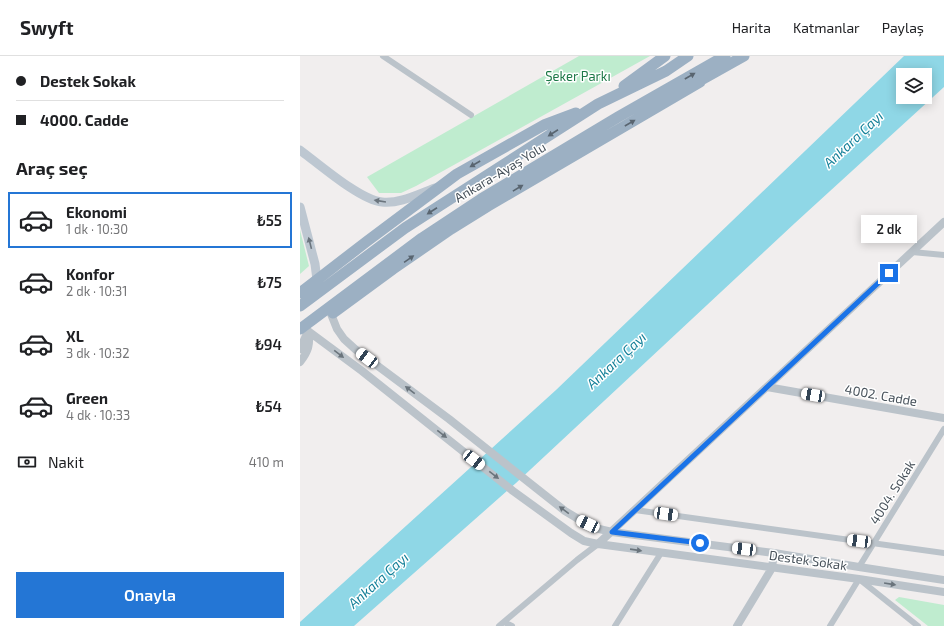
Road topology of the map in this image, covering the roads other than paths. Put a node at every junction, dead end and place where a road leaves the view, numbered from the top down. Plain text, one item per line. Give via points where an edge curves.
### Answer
1 (383, 56) edge
2 (665, 56) edge
3 (688, 56) edge
4 (725, 56) edge
5 (744, 56) edge
6 (700, 82) junction
7 (598, 104) junction
8 (471, 115) dead end
9 (618, 117) junction
10 (300, 150) edge
11 (443, 184) junction
12 (300, 207) edge
13 (944, 222) edge
14 (912, 252) junction
15 (944, 255) edge
16 (347, 256) junction
17 (317, 280) junction
18 (372, 285) junction
19 (300, 293) edge
20 (300, 306) edge
21 (331, 314) junction
22 (302, 331) edge
23 (300, 349) edge
24 (300, 362) edge
25 (767, 387) junction
26 (944, 418) edge
27 (944, 429) edge
28 (635, 510) junction
29 (612, 532) junction
30 (874, 543) junction
31 (598, 544) junction
32 (661, 553) junction
33 (774, 553) junction
34 (944, 553) edge
35 (859, 567) junction
36 (772, 568) junction
37 (859, 579) junction
38 (944, 580) edge
39 (944, 592) edge
40 (910, 620) junction
41 (502, 624) edge
42 (512, 626) edge
43 (615, 626) edge
44 (737, 626) edge
45 (830, 626) edge
46 (906, 626) edge
47 (918, 626) edge

1 - 8 street
2 - 7 highway
3 - 7 highway, Ankara-Ayaş Yolu via 666,71
9 -> 4 highway, Ankara-Ayaş Yolu
5 - 6 highway
6 - 9 highway
18 -> 6 highway via 476,214
7 -> 11 highway via 544,125
7 -> 20 highway, Ankara-Ayaş Yolu via 405,228
9 - 22 highway, Ankara-Ayaş Yolu via 481,199 422,238
11 -> 10 main road via 404,200 372,200
11 - 16 highway
17 -> 12 main road
13 - 14 street
14 - 15 street
14 - 25 street
16 - 17 highway
16 - 18 highway via 345,263 348,276 359,284
17 - 19 highway
17 - 21 highway via 326,294
18 - 21 highway
21 - 22 highway
29 -> 21 street, Destek Sokak via 595,528 564,511 486,448 355,349 344,339
22 - 23 street
22 - 24 street via 310,338 306,354
22 -> 31 street, Destek Sokak via 362,371 513,491 571,533 584,541
25 - 26 street, 4002. Cadde
25 - 28 street
27 - 30 street, 4004. Sokak
28 - 29 street
28 - 30 street
29 - 31 street
29 - 33 street, Destek Sokak
30 - 34 street
30 - 35 street, 4004. Sokak
31 -> 32 street, Destek Sokak
31 - 41 street
32 - 36 street, Destek Sokak
32 - 43 street
33 - 35 street, Destek Sokak
33 - 36 street
35 - 38 street, Destek Sokak
36 - 37 street, Destek Sokak
36 - 44 street
37 -> 39 street, Destek Sokak
37 - 40 street
37 - 45 street
40 - 46 street
40 - 47 street
41 - 42 street

